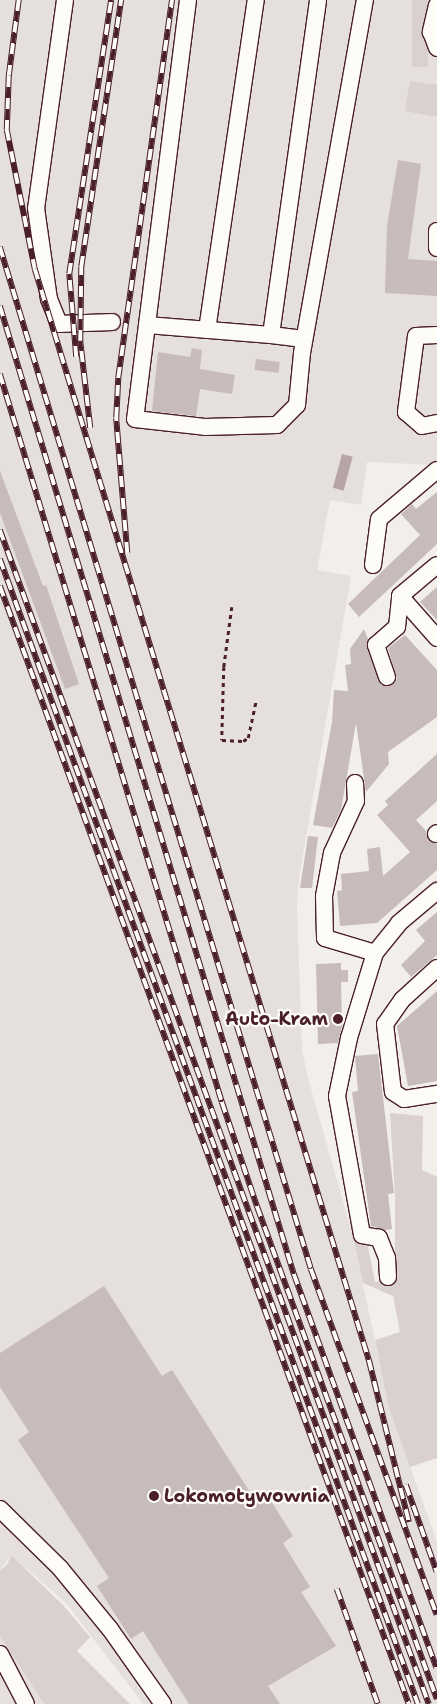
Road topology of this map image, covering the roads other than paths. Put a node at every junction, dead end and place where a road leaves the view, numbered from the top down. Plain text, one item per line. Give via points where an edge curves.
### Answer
1 (65, 0) edge
2 (188, 0) edge
3 (256, 0) edge
4 (318, 0) edge
5 (365, 0) edge
6 (437, 5) edge
7 (437, 48) edge
8 (437, 231) edge
9 (437, 248) edge
10 (112, 322) dead end
11 (147, 325) junction
12 (207, 330) junction
13 (272, 335) junction
14 (437, 335) edge
15 (304, 339) junction
16 (437, 423) edge
17 (437, 470) edge
18 (373, 565) dead end
19 (437, 565) edge
20 (400, 596) junction
21 (436, 635) edge
22 (387, 677) dead end
23 (355, 783) dead end
24 (437, 891) edge
25 (375, 953) junction
26 (437, 968) edge
27 (437, 1094) edge
28 (388, 1277) dead end
29 (0, 1509) edge
30 (0, 1654) edge
31 (26, 1704) edge
32 (164, 1704) edge

1 - 10 lane via 36,208 41,245 49,299 59,324
2 - 11 lane
3 - 12 lane
4 - 13 lane
5 - 15 lane
6 - 7 lane via 431,32
8 - 9 lane
11 - 12 lane
11 - 15 lane via 135,419 205,427 277,425 296,405
12 - 13 lane
13 - 15 lane
14 - 16 lane via 416,336 406,412 422,426
17 - 18 lane via 379,519
19 - 20 lane
20 - 21 lane
20 - 22 lane via 397,627 376,645
23 - 25 lane via 356,801 332,853 324,896 325,938
24 - 25 lane via 399,923
25 - 28 lane via 349,1038 337,1096 362,1235 379,1238 387,1258
26 - 27 lane via 402,1000 385,1024 393,1092 404,1099
29 - 32 lane via 66,1574
30 - 31 lane

